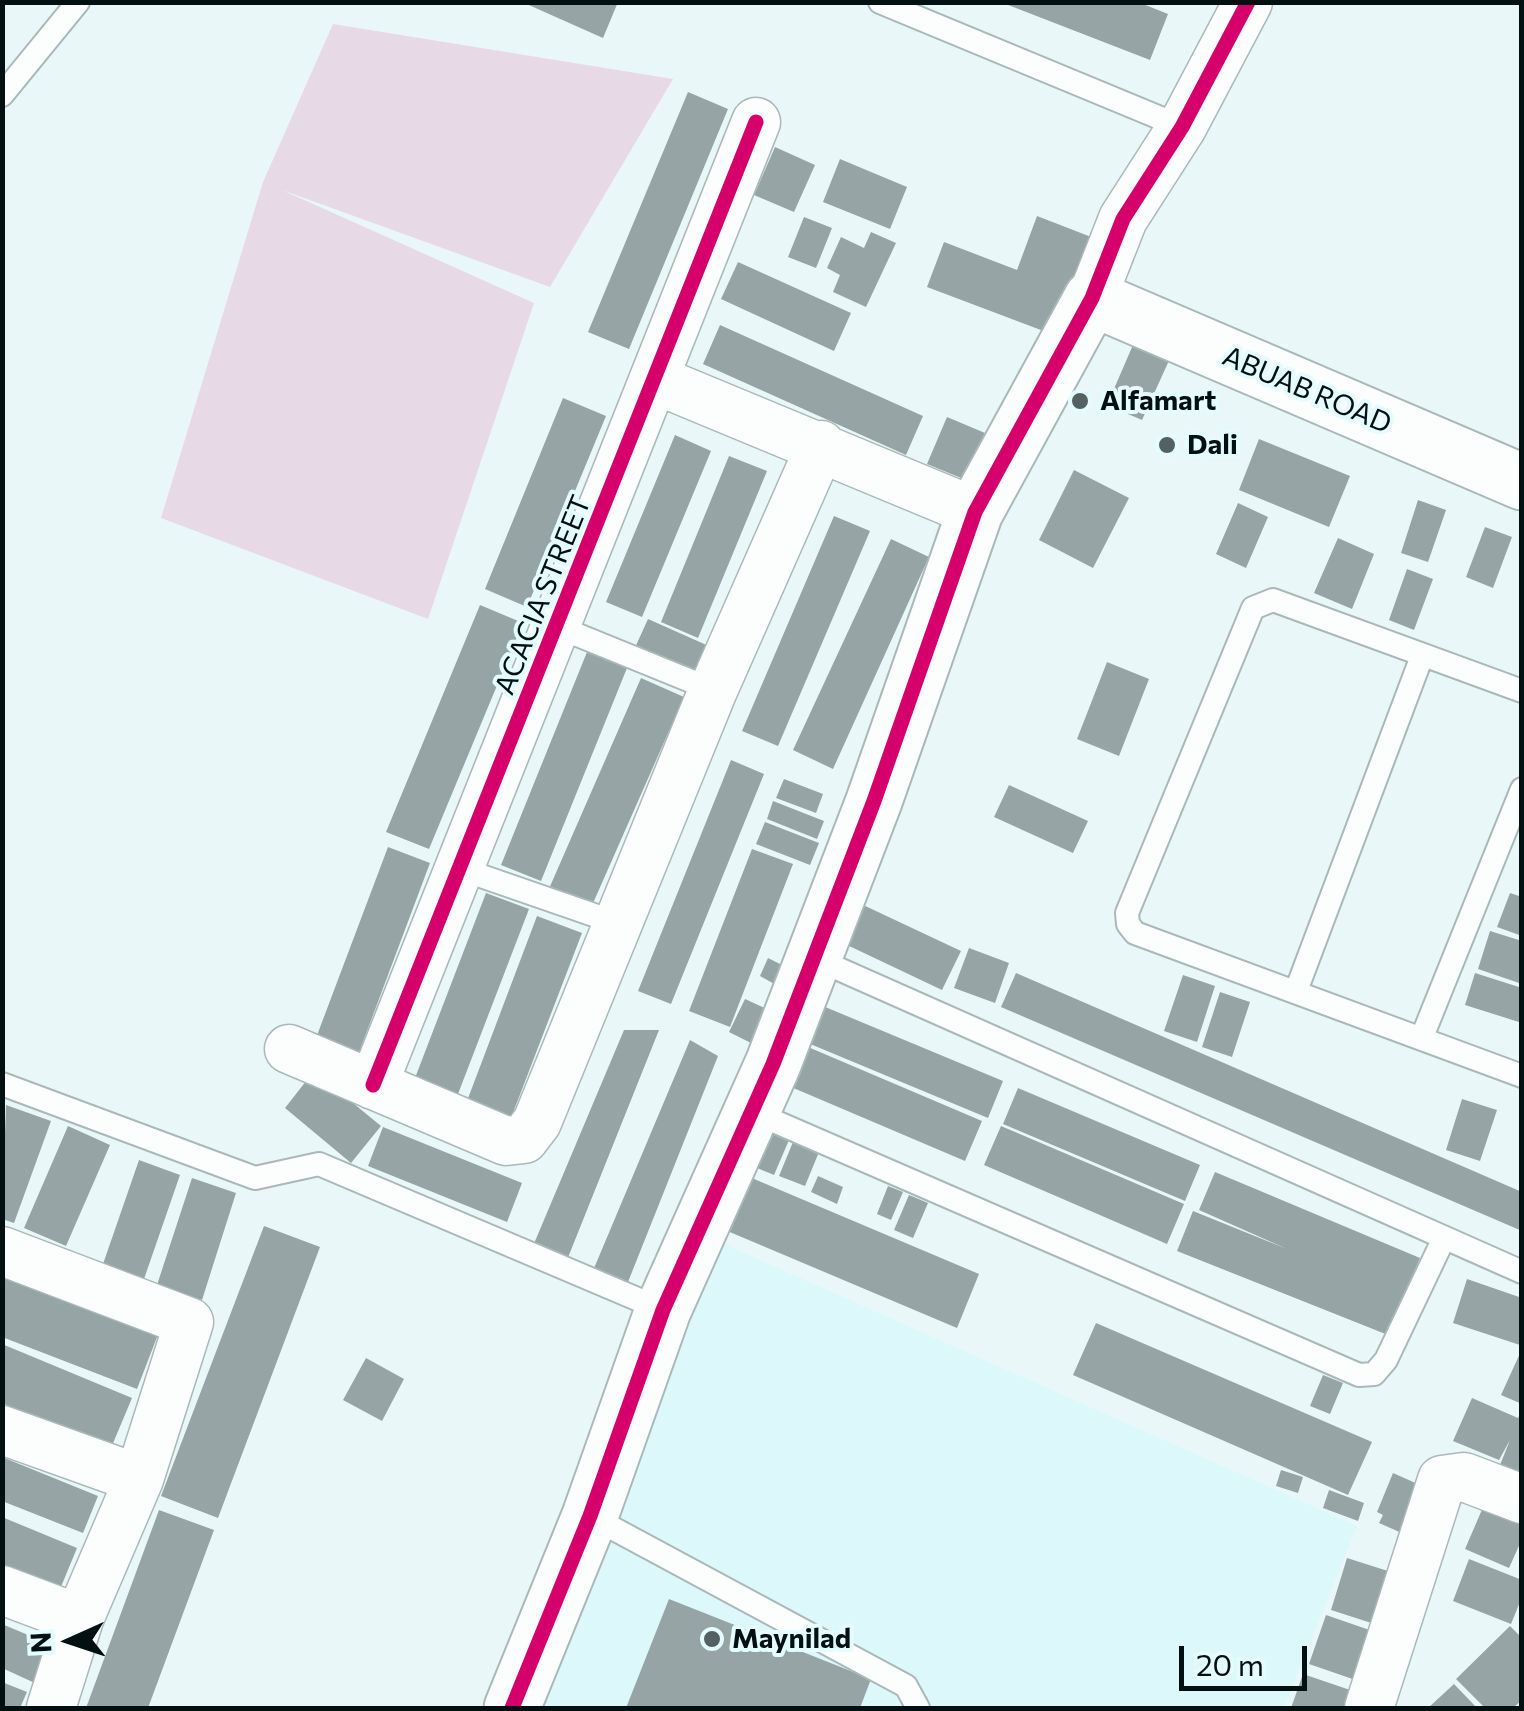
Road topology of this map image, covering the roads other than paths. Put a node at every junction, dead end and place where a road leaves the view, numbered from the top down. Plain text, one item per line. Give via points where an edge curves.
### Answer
1 (78, 2) edge
2 (880, 2) edge
3 (1236, 6) edge
4 (2, 95) edge
5 (756, 122) dead end
6 (1182, 127) junction
7 (1092, 298) junction
8 (654, 379) junction
9 (821, 446) junction
10 (1522, 482) edge
11 (975, 512) junction
12 (558, 627) junction
13 (1422, 656) junction
14 (713, 690) junction
15 (1522, 691) edge
16 (1522, 789) edge
17 (458, 868) junction
18 (617, 923) junction
19 (814, 958) junction
20 (1296, 991) junction
21 (1422, 1037) junction
22 (288, 1050) dead end
23 (1522, 1076) edge
24 (2, 1084) edge
25 (373, 1085) junction
26 (754, 1112) junction
27 (1444, 1238) junction
28 (2, 1251) edge
29 (1522, 1272) edge
30 (663, 1310) junction
31 (2, 1430) edge
32 (139, 1478) junction
33 (1522, 1500) edge
34 (590, 1516) junction
35 (2, 1590) edge
36 (79, 1620) junction
37 (50, 1708) edge
38 (512, 1708) edge
39 (918, 1708) edge
40 (1369, 1708) edge

1 - 4 lane
2 - 6 lane
3 - 6 street
5 - 8 street, ACACIA STREET
6 - 7 street via 1123,219
7 - 10 street, ABUAB ROAD
7 - 11 street
8 - 9 street
8 - 12 street, ACACIA STREET
9 - 11 street
9 - 14 street
11 - 19 street
12 - 14 lane
12 - 17 street, ACACIA STREET
13 - 15 lane
13 - 20 lane
13 - 20 lane via 1273,600 1253,608 1128,914 1136,933
14 - 18 street
16 - 21 lane
17 - 18 lane
17 - 25 street, ACACIA STREET
18 - 25 street via 537,1122 524,1139 506,1141
19 - 26 street
19 - 27 lane
20 - 21 lane
21 - 23 lane
22 - 25 street
24 - 30 lane via 255,1178 319,1164
26 - 27 lane via 1359,1375 1374,1374 1386,1360
26 - 30 street
27 - 29 lane
28 - 32 street via 190,1322
30 - 34 street
31 - 32 street
32 - 36 street
33 - 40 street via 1464,1477 1442,1480
34 - 38 street
34 - 39 lane via 906,1686
35 - 36 street
36 - 37 street

